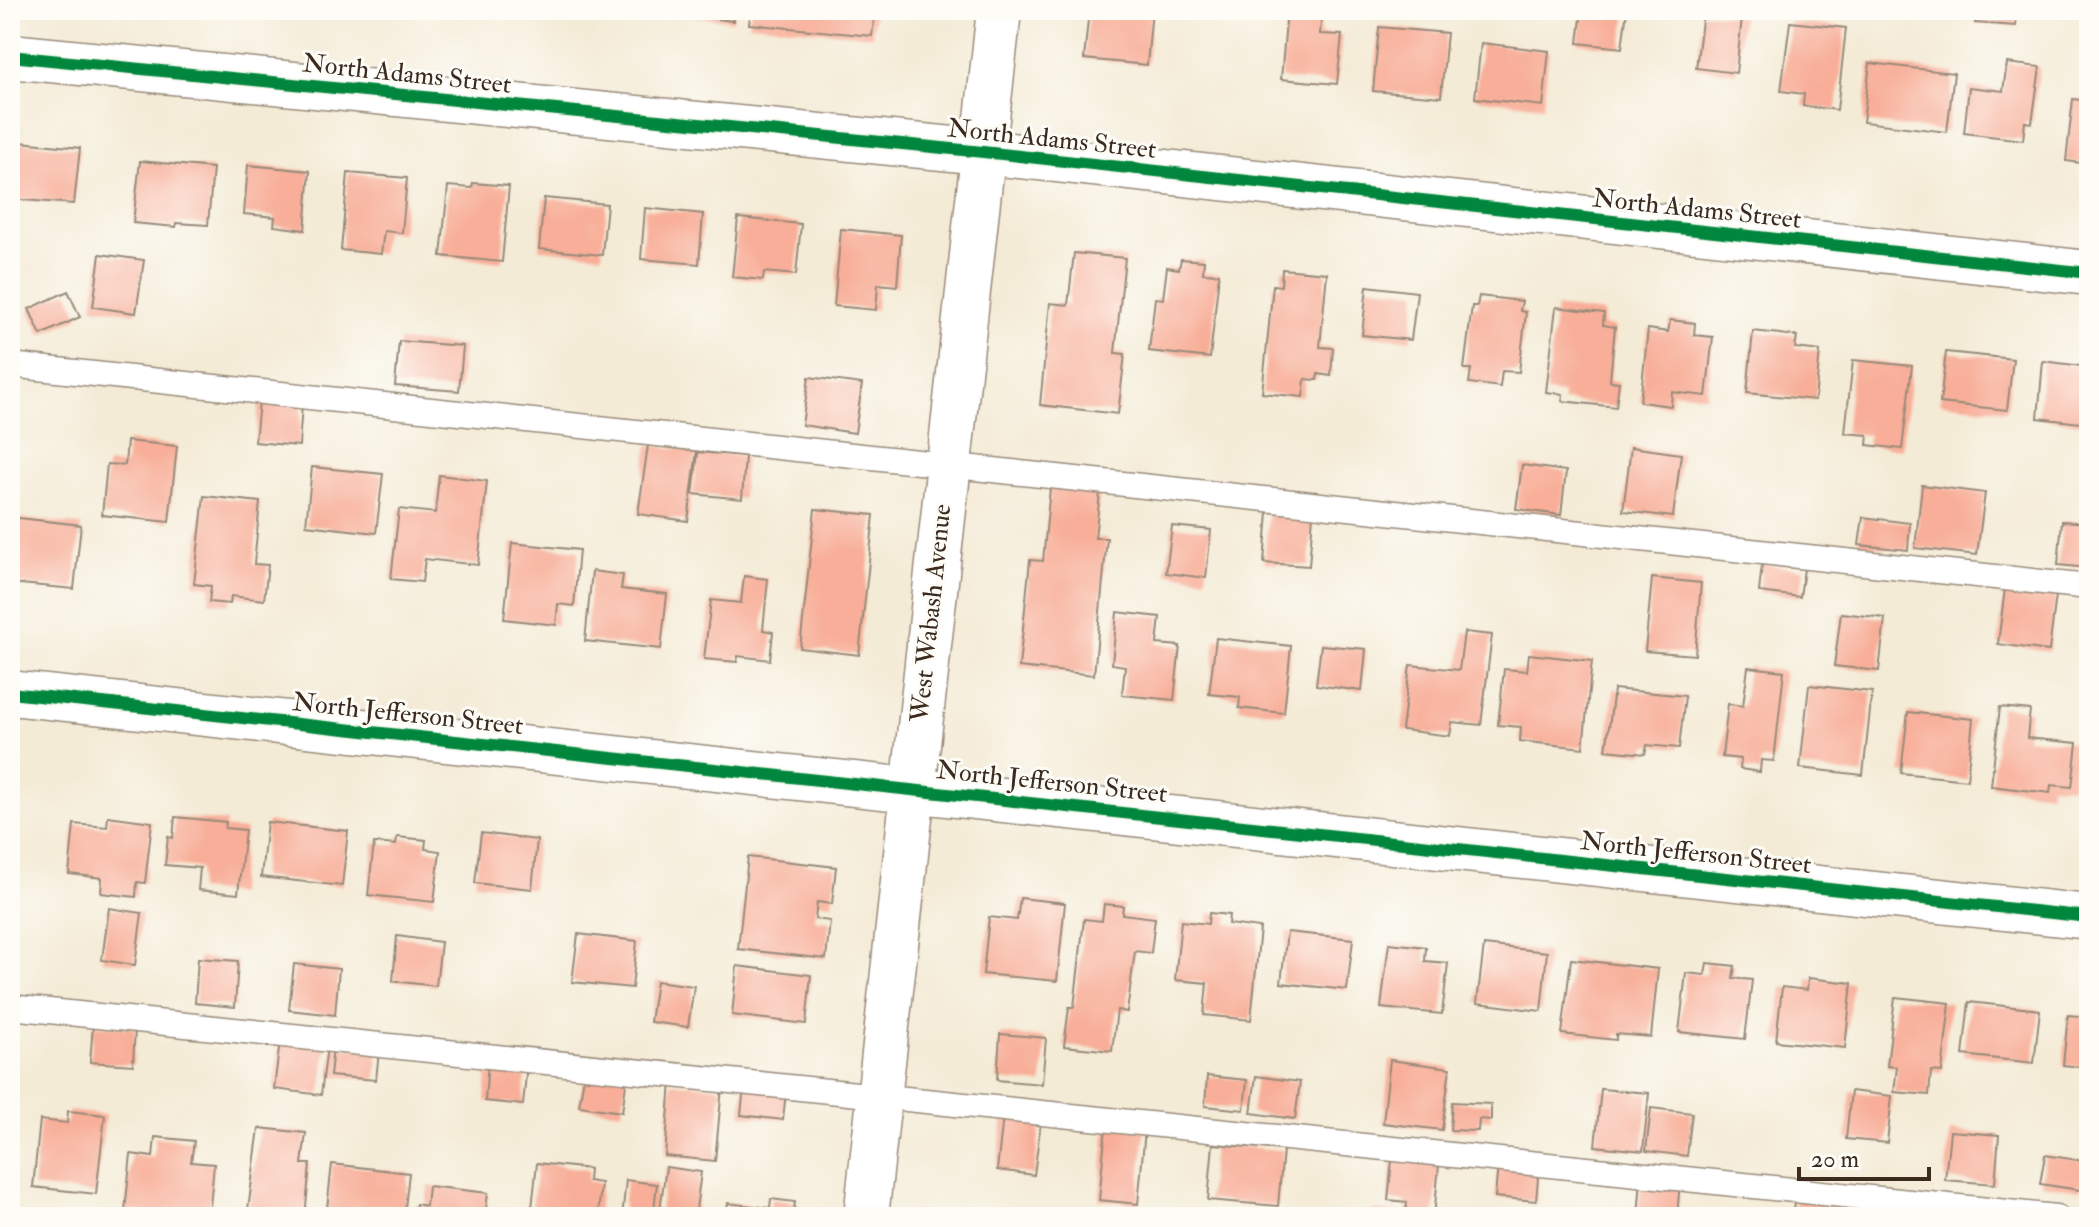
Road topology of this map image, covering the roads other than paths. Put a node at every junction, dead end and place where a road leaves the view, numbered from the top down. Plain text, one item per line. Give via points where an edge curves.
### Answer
1 (999, 10) edge
2 (10, 56) edge
3 (983, 152) junction
4 (2089, 273) edge
5 (10, 365) edge
6 (946, 462) junction
7 (2089, 587) edge
8 (10, 693) edge
9 (912, 788) junction
10 (2089, 917) edge
11 (10, 1007) edge
12 (879, 1096) junction
13 (866, 1217) edge
14 (2056, 1217) edge

1 - 3 street, West Wabash Avenue
2 - 3 street, North Adams Street
3 - 4 street, North Adams Street
3 - 6 street, West Wabash Avenue
5 - 6 lane
6 - 7 lane
6 - 9 street, West Wabash Avenue
8 - 9 street, North Jefferson Street
9 - 10 street, North Jefferson Street
9 - 12 street, West Wabash Avenue
11 - 12 lane
12 - 13 street, West Wabash Avenue
12 - 14 lane

